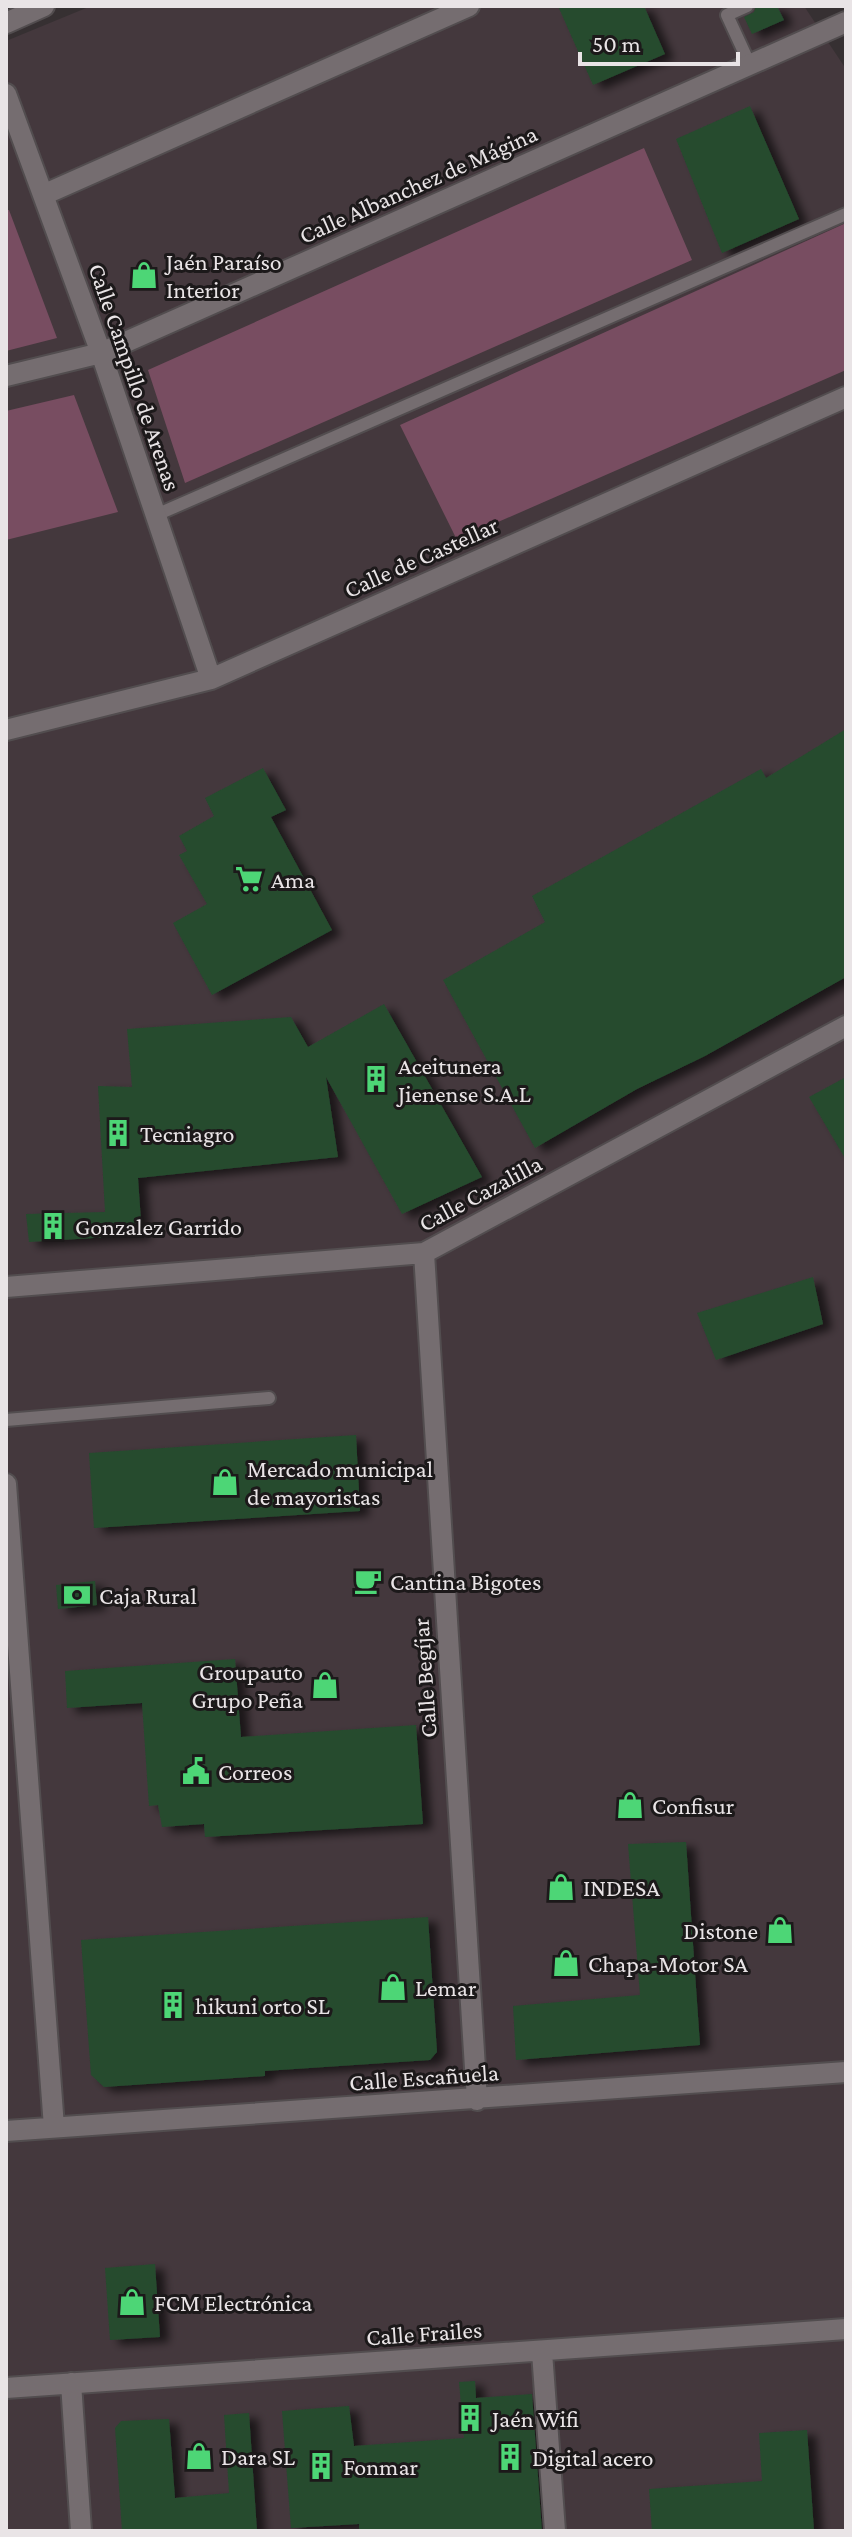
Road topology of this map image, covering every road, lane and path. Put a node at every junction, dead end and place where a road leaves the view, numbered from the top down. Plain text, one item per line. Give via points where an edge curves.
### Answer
1 (44, 6) edge
2 (469, 6) edge
3 (747, 6) edge
4 (846, 22) edge
5 (6, 23) edge
6 (750, 65) junction
7 (6, 94) edge
8 (43, 195) junction
9 (846, 214) edge
10 (101, 353) junction
11 (6, 376) edge
12 (846, 397) edge
13 (156, 515) junction
14 (211, 679) junction
15 (6, 730) edge
16 (846, 1026) edge
17 (424, 1253) junction
18 (6, 1287) edge
19 (269, 1398) dead end
20 (6, 1420) edge
21 (6, 1484) edge
22 (846, 2072) edge
23 (477, 2100) junction
24 (54, 2127) junction
25 (6, 2131) edge
26 (846, 2329) edge
27 (542, 2352) junction
28 (71, 2383) junction
29 (6, 2388) edge
30 (81, 2531) edge
31 (555, 2531) edge

1 - 5 street
2 - 8 street
3 - 6 lane via 727,15
4 - 6 street, Calle Albanchez de Mágina
6 - 10 street, Calle Albanchez de Mágina
7 - 8 street, Calle Campillo de Arenas
8 - 10 street, Calle Campillo de Arenas
9 - 13 lane
10 - 11 street, Calle Albanchez de Mágina
10 - 13 street, Calle Campillo de Arenas
12 - 14 street, Calle de Castellar
13 - 14 street, Calle Campillo de Arenas
14 - 15 street, Calle de Castellar
16 - 17 street, Calle Cazalilla
17 - 18 street, Calle Cazalilla
17 - 23 street, Calle Begíjar
19 - 20 lane
21 - 24 street
22 - 23 street, Calle Escañuela
23 - 24 street, Calle Escañuela
24 - 25 street, Calle Escañuela
26 - 27 street, Calle Frailes
27 - 28 street, Calle Frailes
27 - 31 street
28 - 29 street, Calle Frailes
28 - 30 street

